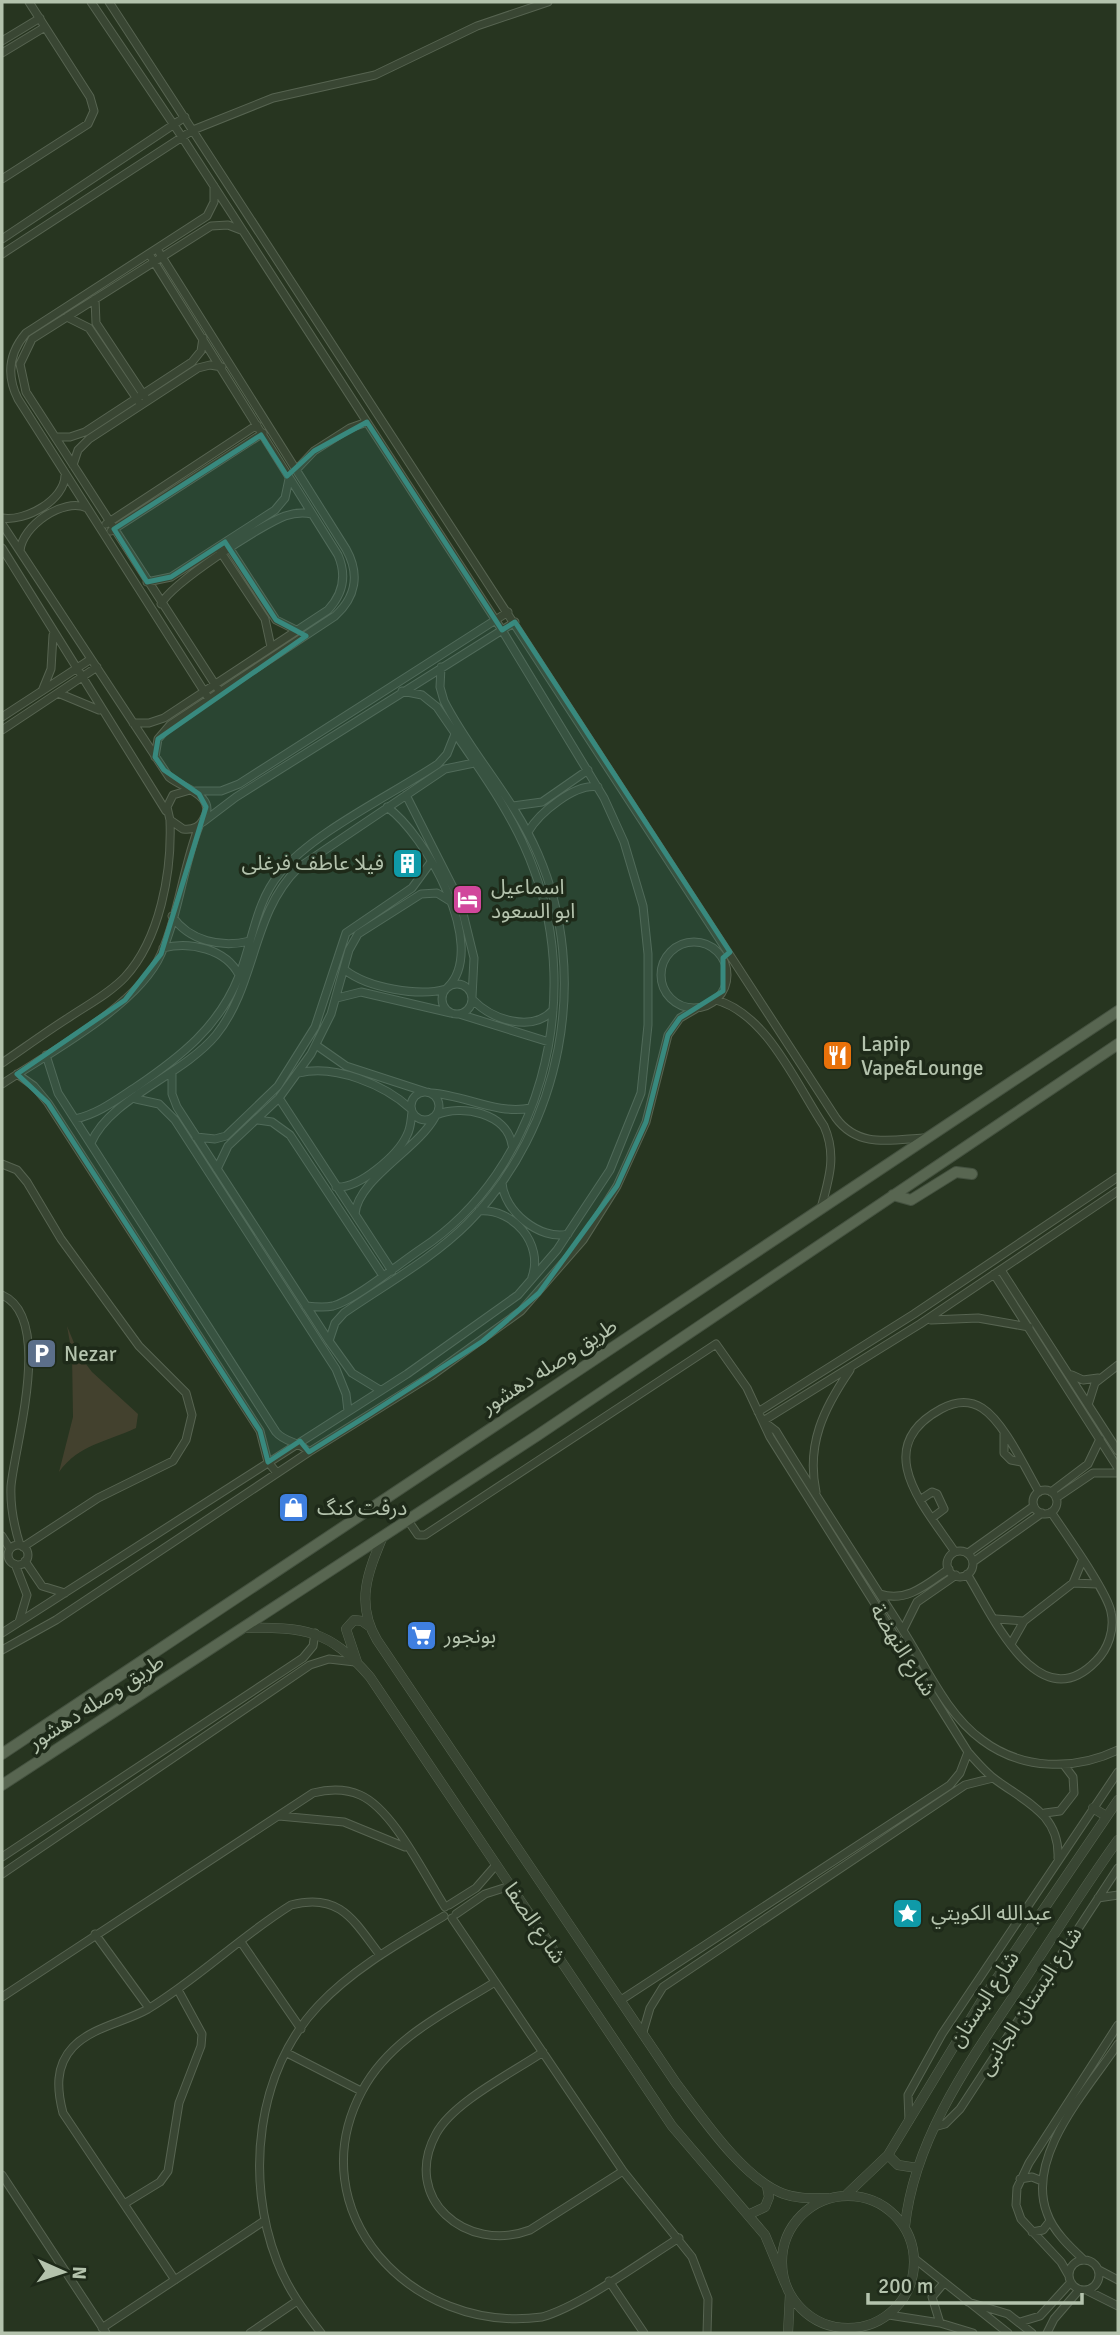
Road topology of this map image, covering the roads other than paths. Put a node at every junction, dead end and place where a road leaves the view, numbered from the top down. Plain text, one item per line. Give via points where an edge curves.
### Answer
1 (29, 2) edge
2 (91, 2) edge
3 (109, 2) edge
4 (548, 2) edge
5 (40, 18) junction
6 (45, 27) junction
7 (2, 41) edge
8 (2, 53) edge
9 (185, 117) junction
10 (174, 124) junction
11 (193, 130) junction
12 (182, 137) junction
13 (2, 179) edge
14 (214, 185) junction
15 (243, 231) junction
16 (2, 239) edge
17 (157, 249) junction
18 (2, 254) edge
19 (162, 257) junction
20 (151, 258) junction
21 (95, 299) junction
22 (67, 317) junction
23 (203, 338) junction
24 (222, 367) junction
25 (142, 400) junction
26 (264, 421) junction
27 (367, 422) junction
28 (256, 426) junction
29 (269, 429) junction
30 (261, 435) junction
31 (56, 438) junction
32 (73, 465) junction
33 (296, 470) junction
34 (65, 474) junction
35 (289, 478) junction
36 (87, 508) junction
37 (324, 514) junction
38 (313, 517) junction
39 (2, 518) edge
40 (2, 524) edge
41 (111, 526) junction
42 (102, 532) junction
43 (228, 546) junction
44 (2, 548) edge
45 (220, 551) junction
46 (20, 552) junction
47 (147, 582) junction
48 (337, 598) junction
49 (161, 604) junction
50 (347, 604) junction
51 (508, 612) junction
52 (495, 620) junction
53 (515, 622) junction
54 (296, 630) junction
55 (502, 630) junction
56 (52, 631) junction
57 (271, 647) junction
58 (91, 659) junction
59 (97, 667) junction
60 (441, 667) junction
61 (76, 669) junction
62 (82, 678) junction
63 (215, 684) junction
64 (204, 691) junction
65 (402, 691) junction
66 (41, 692) junction
67 (220, 692) junction
68 (58, 693) junction
69 (209, 699) junction
70 (103, 712) junction
71 (2, 717) edge
72 (133, 723) junction
73 (2, 730) edge
74 (455, 734) junction
75 (155, 757) junction
76 (474, 764) junction
77 (588, 769) junction
78 (598, 787) junction
79 (193, 791) junction
80 (406, 795) junction
81 (513, 806) junction
82 (387, 807) junction
83 (168, 817) junction
84 (201, 824) junction
85 (528, 832) junction
86 (430, 862) junction
87 (450, 901) junction
88 (172, 916) junction
89 (250, 941) junction
90 (163, 948) junction
91 (730, 952) junction
92 (723, 958) junction
93 (345, 970) junction
94 (649, 974) junction
95 (239, 975) junction
96 (661, 975) junction
97 (447, 988) junction
98 (337, 998) junction
99 (472, 998) junction
100 (716, 1000) junction
101 (697, 1008) junction
102 (554, 1010) junction
103 (1118, 1011) edge
104 (455, 1014) junction
105 (549, 1042) junction
106 (1118, 1044) edge
107 (316, 1045) junction
108 (46, 1055) junction
109 (2, 1063) edge
110 (299, 1073) junction
111 (17, 1074) junction
112 (172, 1074) junction
113 (2, 1084) edge
114 (428, 1093) junction
115 (135, 1098) junction
116 (279, 1098) junction
117 (531, 1108) junction
118 (412, 1111) junction
119 (435, 1116) junction
120 (75, 1118) junction
121 (258, 1119) junction
122 (196, 1138) junction
123 (923, 1138) junction
124 (91, 1143) junction
125 (512, 1147) junction
126 (2, 1164) edge
127 (217, 1169) junction
128 (972, 1174) dead end
129 (1118, 1177) edge
130 (502, 1182) junction
131 (336, 1187) junction
132 (1118, 1191) edge
133 (893, 1195) junction
134 (820, 1210) junction
135 (478, 1212) junction
136 (355, 1214) junction
137 (569, 1234) junction
138 (391, 1269) junction
139 (997, 1272) junction
140 (382, 1275) junction
141 (397, 1277) junction
142 (530, 1281) junction
143 (388, 1283) junction
144 (2, 1295) edge
145 (306, 1306) junction
146 (914, 1314) junction
147 (924, 1322) junction
148 (1029, 1327) junction
149 (329, 1341) junction
150 (1052, 1355) junction
151 (1118, 1365) edge
152 (852, 1366) junction
153 (1070, 1374) junction
154 (1102, 1376) junction
155 (380, 1390) junction
156 (1089, 1403) junction
157 (348, 1411) junction
158 (758, 1412) junction
159 (764, 1421) junction
160 (1100, 1438) junction
161 (297, 1443) junction
162 (1118, 1451) edge
163 (309, 1452) junction
164 (268, 1462) junction
165 (1118, 1470) edge
166 (276, 1473) junction
167 (11, 1487) junction
168 (1039, 1492) junction
169 (2, 1494) edge
170 (1053, 1495) junction
171 (817, 1499) junction
172 (920, 1500) junction
173 (1034, 1506) junction
174 (1051, 1512) junction
175 (1042, 1513) junction
176 (932, 1518) junction
177 (407, 1519) junction
178 (384, 1534) junction
179 (2, 1536) edge
180 (22, 1546) junction
181 (10, 1549) junction
182 (955, 1552) junction
183 (968, 1553) junction
184 (25, 1561) junction
185 (1082, 1561) junction
186 (9, 1562) edge
187 (973, 1562) junction
188 (854, 1565) junction
189 (949, 1569) junction
190 (967, 1574) junction
191 (956, 1575) junction
192 (86, 1581) junction
193 (1073, 1583) junction
194 (1097, 1584) junction
195 (67, 1593) junction
196 (94, 1594) junction
197 (880, 1594) junction
198 (996, 1619) junction
199 (1024, 1621) junction
200 (19, 1623) junction
201 (369, 1626) junction
202 (243, 1628) junction
203 (903, 1630) junction
204 (2, 1633) edge
205 (315, 1633) junction
206 (1011, 1644) junction
207 (2, 1650) edge
208 (357, 1662) junction
209 (292, 1665) junction
210 (298, 1673) junction
211 (944, 1696) junction
212 (936, 1701) junction
213 (1118, 1750) edge
214 (968, 1752) junction
215 (2, 1755) edge
216 (1063, 1765) junction
217 (1118, 1772) edge
218 (960, 1773) junction
219 (993, 1778) junction
220 (2, 1785) edge
221 (965, 1786) junction
222 (1118, 1800) edge
223 (1093, 1808) junction
224 (1045, 1813) junction
225 (278, 1816) junction
226 (1106, 1816) junction
227 (1118, 1840) edge
228 (407, 1848) junction
229 (2, 1857) edge
230 (1058, 1858) junction
231 (496, 1865) junction
232 (1118, 1868) edge
233 (2, 1874) edge
234 (797, 1884) junction
235 (510, 1886) junction
236 (803, 1894) junction
237 (1118, 1895) edge
238 (1098, 1898) junction
239 (447, 1906) junction
240 (451, 1916) junction
241 (95, 1934) junction
242 (241, 1941) junction
243 (711, 1941) junction
244 (718, 1951) junction
245 (380, 1955) junction
246 (495, 1982) junction
247 (178, 1990) junction
248 (2, 1997) edge
249 (621, 2000) junction
250 (149, 2008) junction
251 (1118, 2025) edge
252 (301, 2029) junction
253 (643, 2032) junction
254 (1118, 2044) edge
255 (543, 2052) junction
256 (287, 2053) junction
257 (361, 2091) junction
258 (909, 2121) junction
259 (934, 2127) junction
260 (888, 2155) junction
261 (917, 2168) junction
262 (623, 2171) junction
263 (2, 2175) edge
264 (1020, 2179) junction
265 (1042, 2181) junction
266 (767, 2186) junction
267 (847, 2194) junction
268 (827, 2198) junction
269 (124, 2204) junction
270 (750, 2214) junction
271 (264, 2221) junction
272 (1050, 2221) junction
273 (905, 2226) junction
274 (1032, 2232) junction
275 (679, 2238) junction
276 (915, 2259) junction
277 (1084, 2260) junction
278 (1099, 2270) junction
279 (1070, 2279) junction
280 (175, 2280) junction
281 (1118, 2280) edge
282 (609, 2281) junction
283 (785, 2283) junction
284 (943, 2284) junction
285 (1083, 2290) junction
286 (790, 2294) junction
287 (297, 2301) junction
288 (966, 2302) junction
289 (1118, 2306) edge
290 (889, 2315) junction
291 (1020, 2322) junction
292 (940, 2323) junction
293 (870, 2325) junction
294 (104, 2331) edge
295 (250, 2333) edge
296 (321, 2333) edge
297 (644, 2333) edge
298 (707, 2333) edge
299 (788, 2333) edge
300 (855, 2333) edge
301 (973, 2333) edge
302 (1008, 2333) edge
303 (1032, 2333) edge
304 (1047, 2333) edge

1 - 5 street
2 - 10 street
3 - 9 street
4 - 11 street via 477,26 375,75 273,98
5 - 6 street
5 - 7 street
6 - 8 street
6 - 13 street via 93,103 92,118
9 - 10 street
9 - 11 street
10 - 12 street
10 - 16 street
11 - 12 street
11 - 51 street
12 - 14 street
12 - 18 street
14 - 15 street
14 - 17 street via 214,202 207,216
15 - 19 street via 228,225 211,226
15 - 27 street
17 - 19 street
17 - 20 street
19 - 20 street
19 - 26 street
20 - 21 street
20 - 23 street
20 - 34 street via 26,333 15,350 10,370 13,390
21 - 22 street
21 - 25 street via 96,323
22 - 25 street via 89,328
22 - 31 street via 32,339 20,364 26,392
23 - 24 street
23 - 25 street via 201,351 192,362
24 - 25 street via 198,368
24 - 28 street
25 - 31 street via 77,436
25 - 32 street via 82,444
26 - 28 street
26 - 29 street
27 - 33 street via 314,451
27 - 52 street
28 - 30 street
28 - 41 street
29 - 30 street
29 - 33 street
30 - 35 street
30 - 41 street
31 - 32 street
32 - 41 street
33 - 37 street
34 - 36 street
34 - 39 street via 64,487 56,497 22,517
35 - 38 street
35 - 43 street via 281,504
36 - 42 street
36 - 46 street via 69,505 30,527
37 - 38 street
37 - 50 street via 354,569
38 - 43 street via 302,512 282,517
38 - 48 street via 342,564 343,584
40 - 46 street
41 - 42 street
41 - 47 street
42 - 64 street
43 - 45 street
43 - 54 street via 276,620
44 - 56 street
45 - 47 street via 172,577
45 - 49 street via 176,585
45 - 57 street via 265,619
46 - 58 street
47 - 49 street
48 - 50 street
48 - 54 street
49 - 63 street
50 - 67 street
51 - 52 street
51 - 53 street
52 - 55 street
52 - 79 street via 239,784
53 - 55 street
53 - 91 street
54 - 57 street
55 - 60 street
55 - 77 street
56 - 61 street
56 - 66 street via 51,669
57 - 63 street
58 - 59 street
58 - 61 street
59 - 62 street
59 - 72 street
60 - 65 street
60 - 81 street via 440,687 447,707
61 - 62 street
61 - 66 street
62 - 68 street
62 - 70 street
63 - 64 street
63 - 67 street
64 - 69 street
64 - 72 street via 157,722
65 - 74 street via 433,702
65 - 84 street
66 - 71 street
67 - 69 street
68 - 70 street
68 - 73 street
69 - 75 street via 163,731
70 - 83 street
72 - 75 street
74 - 76 street
74 - 89 street via 438,764 288,863 264,898
75 - 79 street via 169,777
76 - 80 street via 445,769
76 - 102 street via 522,840 541,888 552,940
77 - 78 street
77 - 81 street via 542,802
78 - 85 street via 585,786 544,811
78 - 94 street via 625,842 640,889
79 - 83 street via 173,795
79 - 84 street via 205,802
80 - 82 street
80 - 99 street via 460,901 474,958
81 - 85 street
82 - 86 street via 406,824
82 - 112 street via 307,859 289,877 268,909 234,1009 203,1049
83 - 84 street via 183,830
83 - 109 street via 168,860 158,907 132,969 105,994
84 - 88 street via 185,862
85 - 130 street via 560,928 563,1012 543,1104
86 - 87 street
86 - 122 street via 412,888 346,933 315,1027 278,1086 226,1136
87 - 93 street via 437,893 421,894 363,930 351,944
87 - 97 street via 463,957 460,971
88 - 89 street via 196,937 225,944
88 - 90 street
89 - 95 street
90 - 95 street via 186,946 215,952 230,961
90 - 108 street via 134,992
91 - 92 street
91 - 123 street via 844,1128 864,1140
92 - 96 street via 707,944 683,943 665,958
92 - 100 street via 727,980
93 - 97 street via 359,979 413,993
93 - 98 street
94 - 96 street
94 - 137 street via 645,1053 635,1111 610,1170
95 - 120 street via 213,1023 184,1053 102,1109
96 - 101 street via 672,999
97 - 99 street via 465,986
97 - 104 street via 442,1002
98 - 104 street via 361,992
98 - 107 street
99 - 102 street via 494,1014 527,1023 542,1021
99 - 104 street via 468,1009
100 - 101 street
100 - 134 street via 736,1007 759,1026 824,1126 832,1162
101 - 163 street via 680,1018 668,1035 646,1122 617,1186 583,1240 539,1293 457,1359
102 - 105 street
103 - 123 main road, طريق وصله دهشور
104 - 105 street
105 - 117 street
106 - 133 main road, طريق وصله دهشور
107 - 110 street
107 - 114 street via 346,1066
108 - 111 street
108 - 120 street via 54,1084
110 - 116 street
110 - 118 street via 339,1074 386,1090
111 - 113 street
111 - 164 street via 39,1091 56,1115 260,1431
112 - 115 street
112 - 122 street via 174,1101
114 - 117 street via 503,1110
114 - 118 street via 415,1096
114 - 119 street via 439,1102
115 - 124 street via 108,1117
115 - 157 street via 159,1104 175,1120 336,1369
116 - 121 street
116 - 131 street
117 - 125 street
118 - 119 street via 423,1120
118 - 131 street via 405,1139 360,1183
119 - 125 street via 460,1110 491,1118 506,1129
119 - 136 street via 419,1139 363,1192
120 - 124 street
121 - 127 street via 228,1146
121 - 140 street via 290,1135
122 - 127 street
123 - 134 main road, طريق وصله دهشور
124 - 161 street via 276,1432
125 - 138 street via 463,1214
126 - 180 street via 17,1170 27,1182 61,1239 139,1346 186,1393 192,1415 186,1440 173,1461 98,1498
127 - 145 street
128 - 133 main road via 956,1172 911,1200
129 - 146 street
130 - 135 street
130 - 137 street via 511,1207 537,1229 549,1235
131 - 136 street
132 - 139 street
133 - 177 main road, طريق وصله دهشور
134 - 215 main road, طريق وصله دهشور
135 - 141 street via 438,1249
135 - 142 street via 500,1214 527,1236 535,1263
136 - 138 street
137 - 142 street
138 - 140 street
138 - 141 street
139 - 147 street
139 - 148 street
139 - 150 street
140 - 143 street
140 - 145 street via 337,1304
141 - 143 street
142 - 155 street via 486,1320
143 - 149 street via 344,1313
144 - 167 street via 19,1310 30,1363
145 - 149 street
146 - 147 street
146 - 158 street
147 - 148 street via 978,1318
147 - 152 street
148 - 150 street
149 - 155 street via 352,1373
150 - 153 street
150 - 160 street
151 - 154 street
152 - 159 street
152 - 171 street via 826,1405 816,1434
153 - 154 street via 1083,1380
153 - 156 street
154 - 156 street via 1093,1386
155 - 157 street
156 - 162 street
157 - 161 street
158 - 159 street
158 - 177 street via 716,1344 425,1535 418,1535
159 - 171 street, شارع النهضة via 776,1432
159 - 188 street, شارع النهضة
160 - 165 street
160 - 170 street via 1088,1464
161 - 163 street
161 - 164 street
163 - 166 street
164 - 166 street
164 - 192 street
165 - 170 street via 1093,1473
166 - 196 street
167 - 169 street
167 - 180 street via 13,1520
168 - 170 street
168 - 172 street via 988,1412 972,1403 955,1403 928,1417 913,1432 906,1453 908,1476
168 - 173 street
170 - 174 street
171 - 188 street, شارع النهضة
172 - 176 street
172 - 176 street via 932,1492 937,1494 944,1509
173 - 175 street
173 - 183 street
174 - 175 street
174 - 185 street
175 - 187 street
176 - 182 street
177 - 178 main road, طريق وصله دهشور
178 - 201 street, شارع الصفا via 365,1587
178 - 202 main road, طريق وصله دهشور
179 - 181 street
180 - 181 street
180 - 184 street
181 - 186 street
182 - 183 street
182 - 189 street via 948,1559
183 - 187 street
184 - 186 street
184 - 195 street via 41,1586
185 - 193 street
185 - 194 street
186 - 200 street via 27,1595
187 - 190 street
188 - 197 street, شارع النهضة
188 - 212 street, شارع النهضة
189 - 191 street
189 - 197 street via 911,1594
190 - 191 street
190 - 198 street
191 - 203 street via 917,1602
192 - 195 street
192 - 196 street
193 - 194 street
193 - 199 street
194 - 206 street via 1110,1607 1112,1628 1104,1653 1084,1672 1067,1678 1040,1674 1027,1666
195 - 200 street
196 - 207 street
197 - 203 street, شارع النهضة
198 - 199 street
198 - 206 street
199 - 206 street
200 - 204 street
201 - 208 street via 354,1620 346,1629
201 - 249 street, شارع الصفا
202 - 205 street, شارع الصفا via 288,1627
202 - 220 main road, طريق وصله دهشور
203 - 211 street, شارع النهضة
205 - 208 street, شارع الصفا
205 - 209 street via 310,1651
208 - 210 street via 324,1659
208 - 231 street, شارع الصفا
209 - 210 street
209 - 229 street
210 - 233 street
211 - 212 street
211 - 216 street, شارع النهضة via 960,1720 994,1748 1027,1761
212 - 214 street, شارع النهضة
213 - 216 street, شارع النهضة
214 - 218 street
214 - 219 street, شارع النهضة
216 - 224 street via 1075,1785 1072,1800 1060,1811
217 - 223 street
218 - 221 street
218 - 234 street via 950,1785
219 - 221 street
219 - 224 street, شارع النهضة
221 - 236 street
222 - 226 street, شارع البستان
223 - 226 street
223 - 230 street
224 - 230 street via 1058,1839
225 - 228 street via 344,1822
225 - 228 street via 313,1793 345,1790 375,1804
225 - 241 street
226 - 258 street, شارع البستان via 975,2011
227 - 259 street, شارع البستان via 1001,2014
228 - 239 street
230 - 258 street via 912,2086
231 - 235 street, شارع الصفا
231 - 239 street via 475,1888
232 - 238 street, شارع البستان الجانبى
234 - 236 street
234 - 243 street
235 - 240 street via 485,1894
235 - 270 street, شارع الصفا via 672,2126
236 - 244 street
237 - 238 street
238 - 259 street, شارع البستان الجانبى via 960,2109 945,2124
239 - 240 street
239 - 240 street via 455,1908
240 - 245 street
240 - 246 street
241 - 248 street
241 - 250 street
242 - 245 street via 291,1905 321,1901 349,1914
242 - 247 street
242 - 252 street
243 - 244 street
243 - 249 street
244 - 253 street via 663,1987
245 - 252 street via 319,2005
246 - 255 street
246 - 257 street via 411,2035 383,2060
247 - 250 street
247 - 269 street via 202,2034 201,2046 176,2116 168,2171 160,2182
249 - 253 street, شارع الصفا
250 - 269 street via 73,2047 58,2078 63,2113
251 - 264 street
252 - 256 street
253 - 266 street, شارع الصفا via 710,2128
254 - 265 street via 1051,2146
255 - 262 street
255 - 262 street via 460,2108 436,2133 427,2168 437,2202 461,2228 495,2238 513,2236
256 - 257 street
256 - 271 street via 264,2119 259,2186
257 - 282 street via 346,2134 344,2183 368,2251 402,2288 428,2305 464,2318 518,2322 564,2309
258 - 260 street, شارع البستان
259 - 261 street, شارع البستان
260 - 261 street via 898,2165
260 - 267 street, شارع البستان
261 - 273 street, شارع البستان
262 - 275 street
263 - 294 street
264 - 265 street via 1031,2176
264 - 274 street via 1018,2212
265 - 272 street
266 - 268 street, شارع الصفا via 785,2195
266 - 270 street via 768,2202 761,2211
267 - 268 street
267 - 273 street via 870,2198 890,2209
268 - 283 street via 794,2222 783,2252
269 - 280 street
270 - 283 street, شارع الصفا via 765,2235
271 - 280 street
271 - 287 street via 277,2262
272 - 274 street via 1043,2230
272 - 277 street
273 - 276 street
274 - 279 street via 1061,2262
275 - 282 street
275 - 298 street via 702,2277 708,2299
276 - 284 street
276 - 290 street via 912,2280
277 - 278 street
277 - 279 street via 1073,2265
278 - 281 street
278 - 285 street via 1099,2281
279 - 285 street
279 - 291 street via 1040,2316
280 - 294 street
282 - 297 street
283 - 286 street
284 - 288 street
284 - 292 street via 932,2297
285 - 289 street
285 - 304 street via 1054,2319
286 - 293 street via 809,2315 834,2327
286 - 299 street
287 - 295 street
287 - 296 street
288 - 291 street via 995,2307
288 - 302 street
290 - 292 street
290 - 293 street
291 - 303 street
292 - 301 street
293 - 300 street

